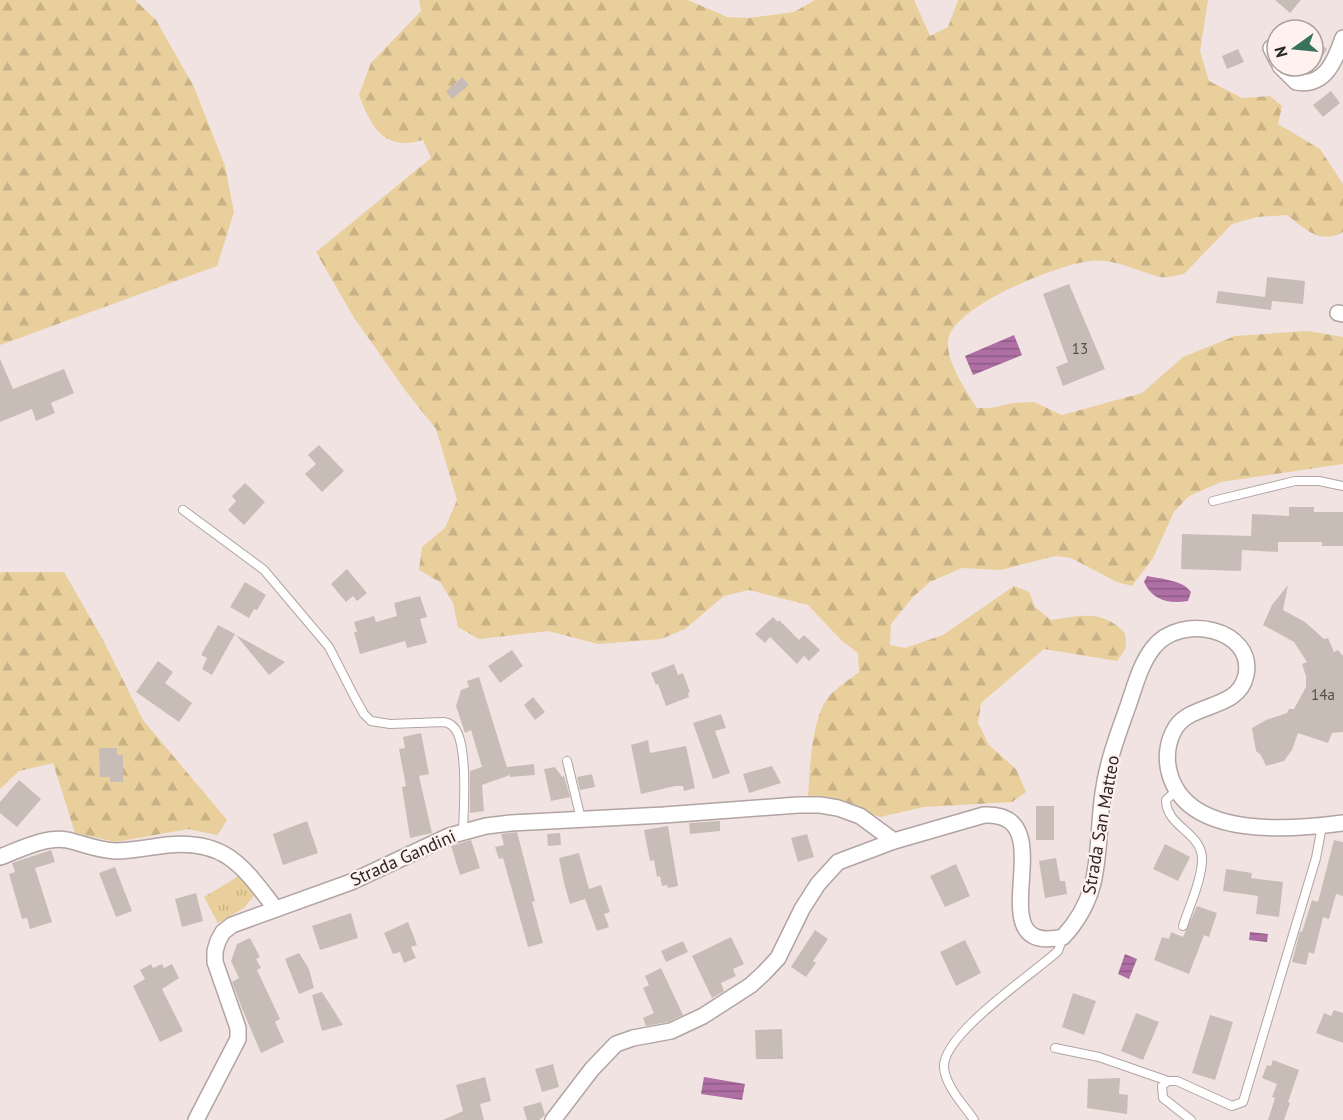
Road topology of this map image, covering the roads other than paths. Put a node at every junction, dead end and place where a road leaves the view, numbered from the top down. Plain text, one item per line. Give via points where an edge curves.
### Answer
1 (1343, 38) edge
2 (1325, 74) edge
3 (1292, 78) edge
4 (1322, 78) edge
5 (1343, 486) edge
6 (1213, 501) dead end
7 (183, 510) dead end
8 (567, 761) dead end
9 (1176, 791) junction
10 (581, 819) junction
11 (1343, 823) edge
12 (1322, 826) junction
13 (463, 831) junction
14 (894, 841) junction
15 (0, 857) edge
16 (275, 908) junction
17 (1183, 926) dead end
18 (1063, 937) junction
19 (1055, 1048) dead end
20 (1168, 1081) junction
21 (196, 1120) edge
22 (553, 1120) edge
23 (974, 1120) edge
24 (1191, 1120) edge

1 - 2 street
3 - 4 street via 1296,82 1313,82
5 - 6 lane via 1295,481
7 - 13 lane via 264,570 329,647 371,721 444,722 454,727 462,761
8 - 10 lane
9 - 12 street via 1198,811 1226,822 1276,828
9 - 17 lane via 1166,800 1166,808 1170,817 1192,837 1202,860
9 - 18 street, Strada San Matteo via 1167,754 1177,725 1187,716 1234,695 1246,675 1239,647 1215,631 1176,631 1155,646 1146,659 1112,753 1103,792 1090,897 1076,924
10 - 13 street, Strada Gandini via 511,823
10 - 14 street, Strada Gandini via 820,805 860,816
11 - 12 street
12 - 20 lane via 1316,858 1243,1102 1232,1106 1177,1081
13 - 16 street, Strada Gandini via 351,882
14 - 18 street via 984,815 1005,818 1013,824 1022,843 1023,925 1041,939
14 - 22 street via 849,856 829,870 802,909 778,958 751,985 671,1031 616,1044
15 - 16 street via 58,840 102,850 201,846 227,855 248,872
16 - 21 street, Strada Gandini via 232,925 218,941 215,962 238,1028 238,1039
18 - 23 lane via 1058,951 988,1008 950,1047 944,1072
19 - 20 lane via 1099,1057
20 - 24 lane via 1162,1086 1163,1098

